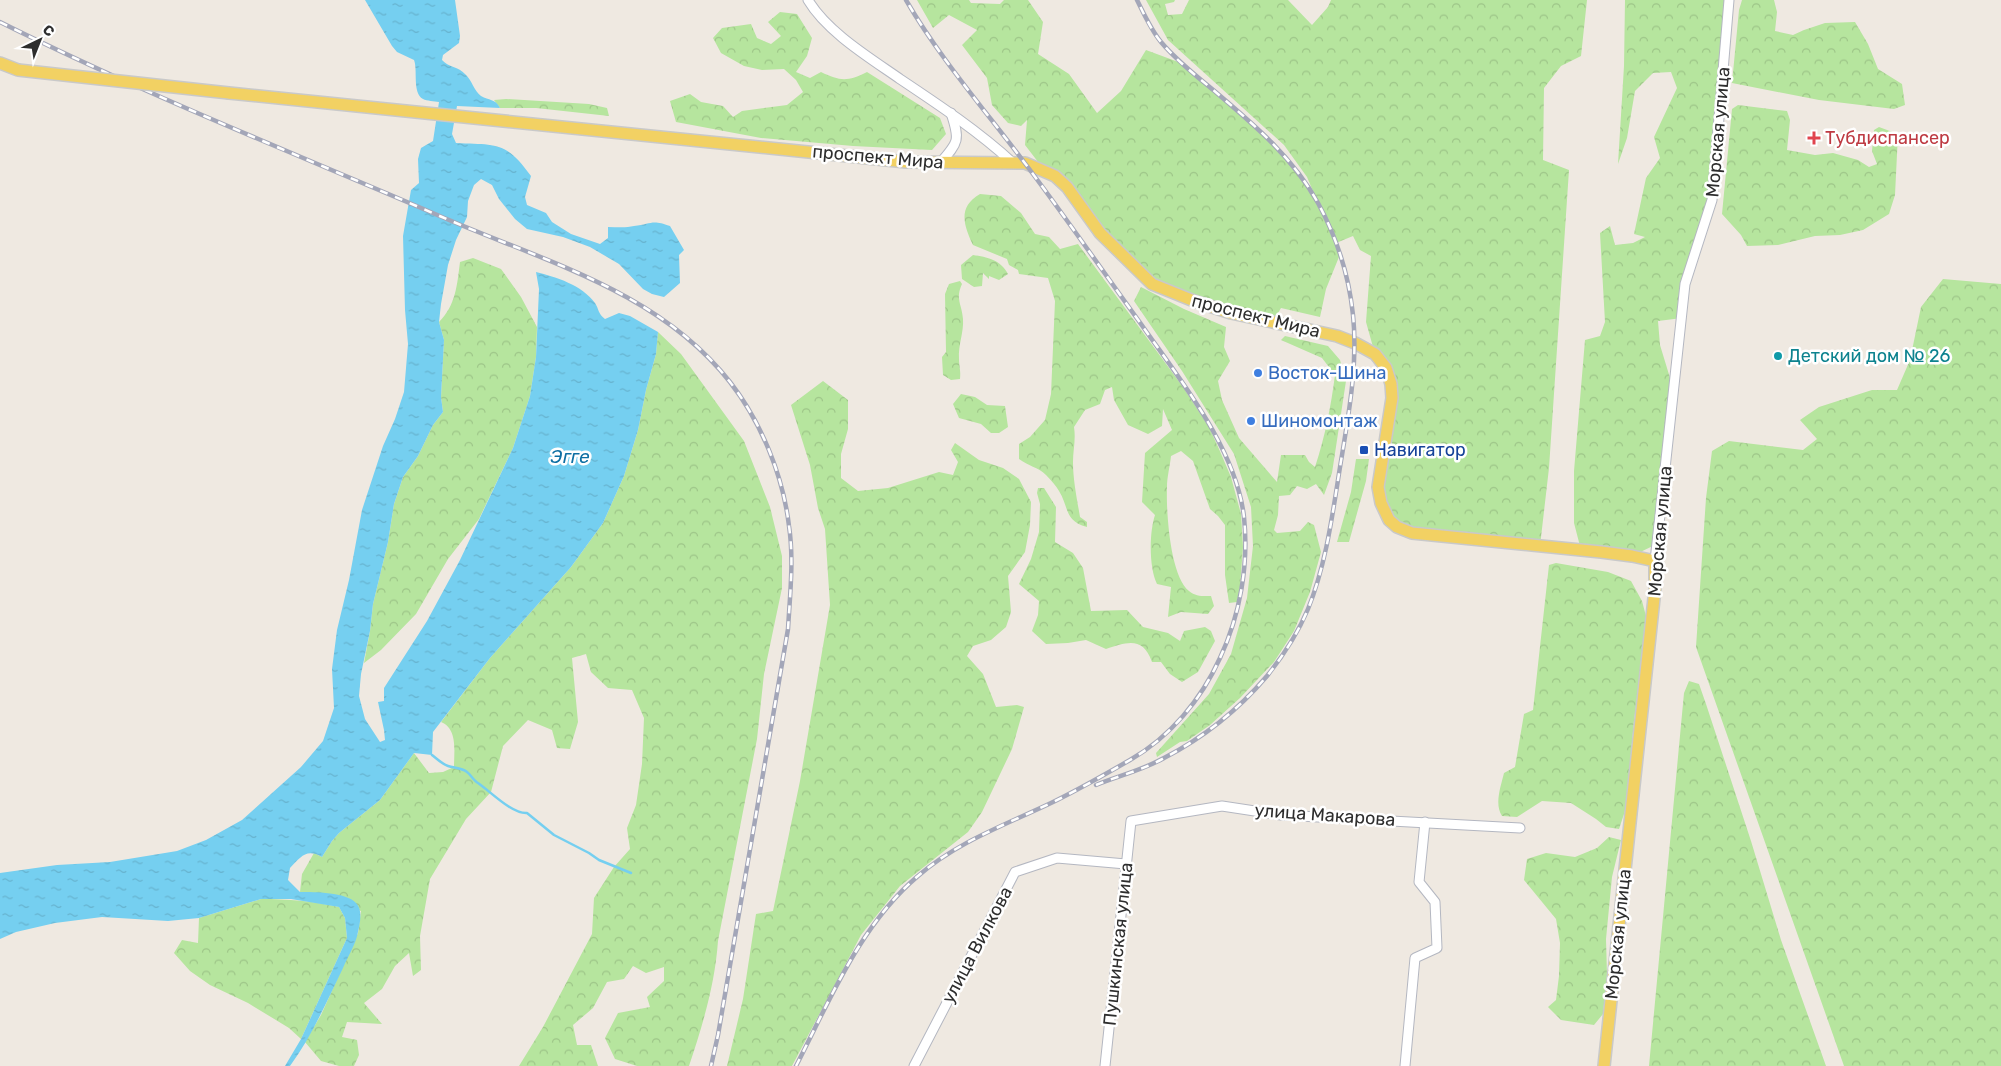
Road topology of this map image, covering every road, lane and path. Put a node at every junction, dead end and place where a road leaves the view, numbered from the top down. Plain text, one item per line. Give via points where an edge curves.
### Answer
1 (808, 0) edge
2 (1730, 0) edge
3 (0, 63) edge
4 (951, 113) junction
5 (1013, 162) junction
6 (940, 163) junction
7 (1655, 561) junction
8 (1131, 822) joint
9 (1425, 822) junction
10 (1520, 828) dead end
11 (1126, 864) junction
12 (914, 1066) edge
13 (1105, 1066) edge
14 (1405, 1066) edge
15 (1604, 1066) edge

1 - 4 street via 814,10 854,47
2 - 7 street, Морская улица via 1712,200 1685,284
3 - 6 main road, проспект Мира, bridge via 18,70 229,93
4 - 5 street via 988,139
4 - 6 street via 958,132 953,148
5 - 6 main road, проспект Мира
5 - 7 main road, проспект Мира via 1025,163 1056,176 1100,233 1152,284 1231,313 1337,336 1375,354 1386,368 1392,398 1378,487 1389,520 1397,527 1412,533 1601,552
7 - 15 main road, Морская улица via 1655,589
8 - 9 street, улица Макарова via 1222,806 1281,816
8 - 11 street, Пушкинская улица
9 - 10 street, улица Макарова
9 - 14 street via 1419,882 1435,902 1438,948 1415,958
11 - 12 street, улица Вилкова via 1057,858 1014,872
11 - 13 street, Пушкинская улица

